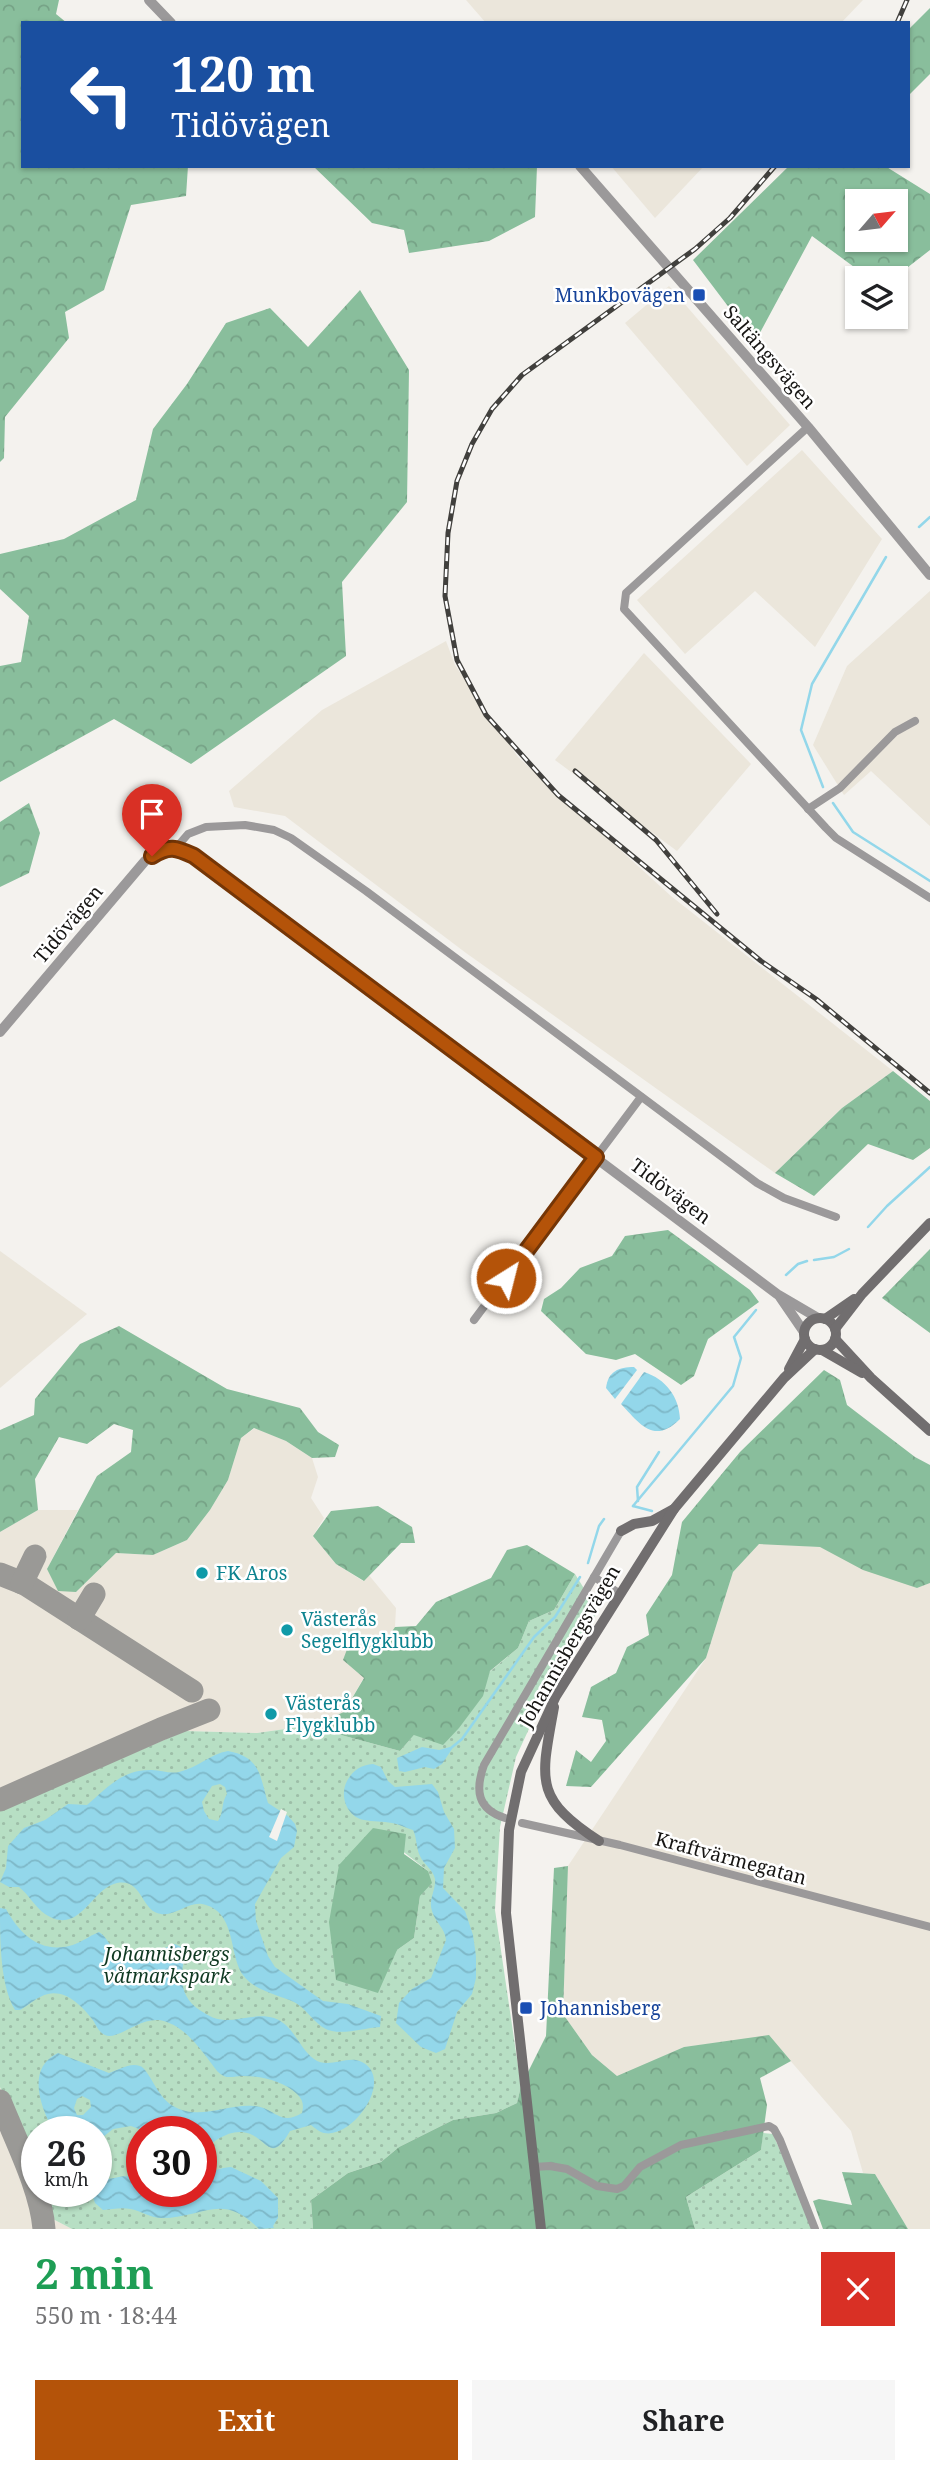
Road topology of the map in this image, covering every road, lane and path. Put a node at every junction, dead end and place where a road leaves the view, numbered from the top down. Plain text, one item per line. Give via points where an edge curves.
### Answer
1 (149, 0) edge
2 (169, 21) edge
3 (582, 168) edge
4 (808, 427) junction
5 (930, 575) edge
6 (915, 721) dead end
7 (808, 809) junction
8 (176, 848) junction
9 (930, 898) edge
10 (0, 1032) edge
11 (641, 1097) junction
12 (596, 1157) junction
13 (836, 1217) dead end
14 (930, 1223) edge
15 (777, 1294) junction
16 (862, 1294) junction
17 (822, 1318) junction
18 (474, 1320) dead end
19 (835, 1334) junction
20 (805, 1336) junction
21 (818, 1350) junction
22 (784, 1378) junction
23 (871, 1378) junction
24 (930, 1431) edge
25 (674, 1509) junction
26 (621, 1531) joint
27 (594, 1577) junction
28 (619, 1593) junction
29 (556, 1696) junction
30 (505, 1818) dead end
31 (523, 1823) dead end
32 (599, 1841) junction
33 (930, 1927) edge
34 (534, 2167) junction
35 (541, 2229) edge
36 (815, 2229) edge

1 - 2 street
3 - 4 street, Saltängsvägen
4 - 5 street, Saltängsvägen
4 - 7 street via 626,593 624,609
6 - 7 street via 895,732 840,788
7 - 9 street via 836,838
8 - 10 street, Tidövägen via 145,861
8 - 11 street via 194,831 232,825 274,830 291,838
8 - 12 street, Tidövägen via 194,856
11 - 12 street
11 - 13 street via 767,1190
12 - 15 street, Tidövägen
12 - 18 street
14 - 16 main road
15 - 17 street, Tidövägen
15 - 20 street, Tidövägen
16 - 17 main road
16 - 19 main road
17 - 19 main road
17 - 20 main road via 811,1321
19 - 21 main road via 829,1348
19 - 23 main road
20 - 21 main road
20 - 22 main road, Johannisbergsvägen
21 - 22 main road, Johannisbergsvägen
21 - 23 main road
22 - 25 main road, Johannisbergsvägen
23 - 24 main road
25 - 26 main road
25 - 28 main road, Johannisbergsvägen
26 - 27 street
27 - 28 street
27 - 30 street via 484,1765 478,1782 480,1798 493,1814
28 - 29 main road, Johannisbergsvägen
29 - 32 main road via 545,1754 545,1782 560,1813
29 - 34 main road, Johannisbergsvägen via 521,1772 506,1862 506,1913
31 - 32 street, Kraftvärmegatan
32 - 33 street, Kraftvärmegatan
34 - 35 main road, Johannisbergsvägen
34 - 36 street via 559,2167 597,2186 617,2189 648,2162 681,2145 769,2126 780,2140

